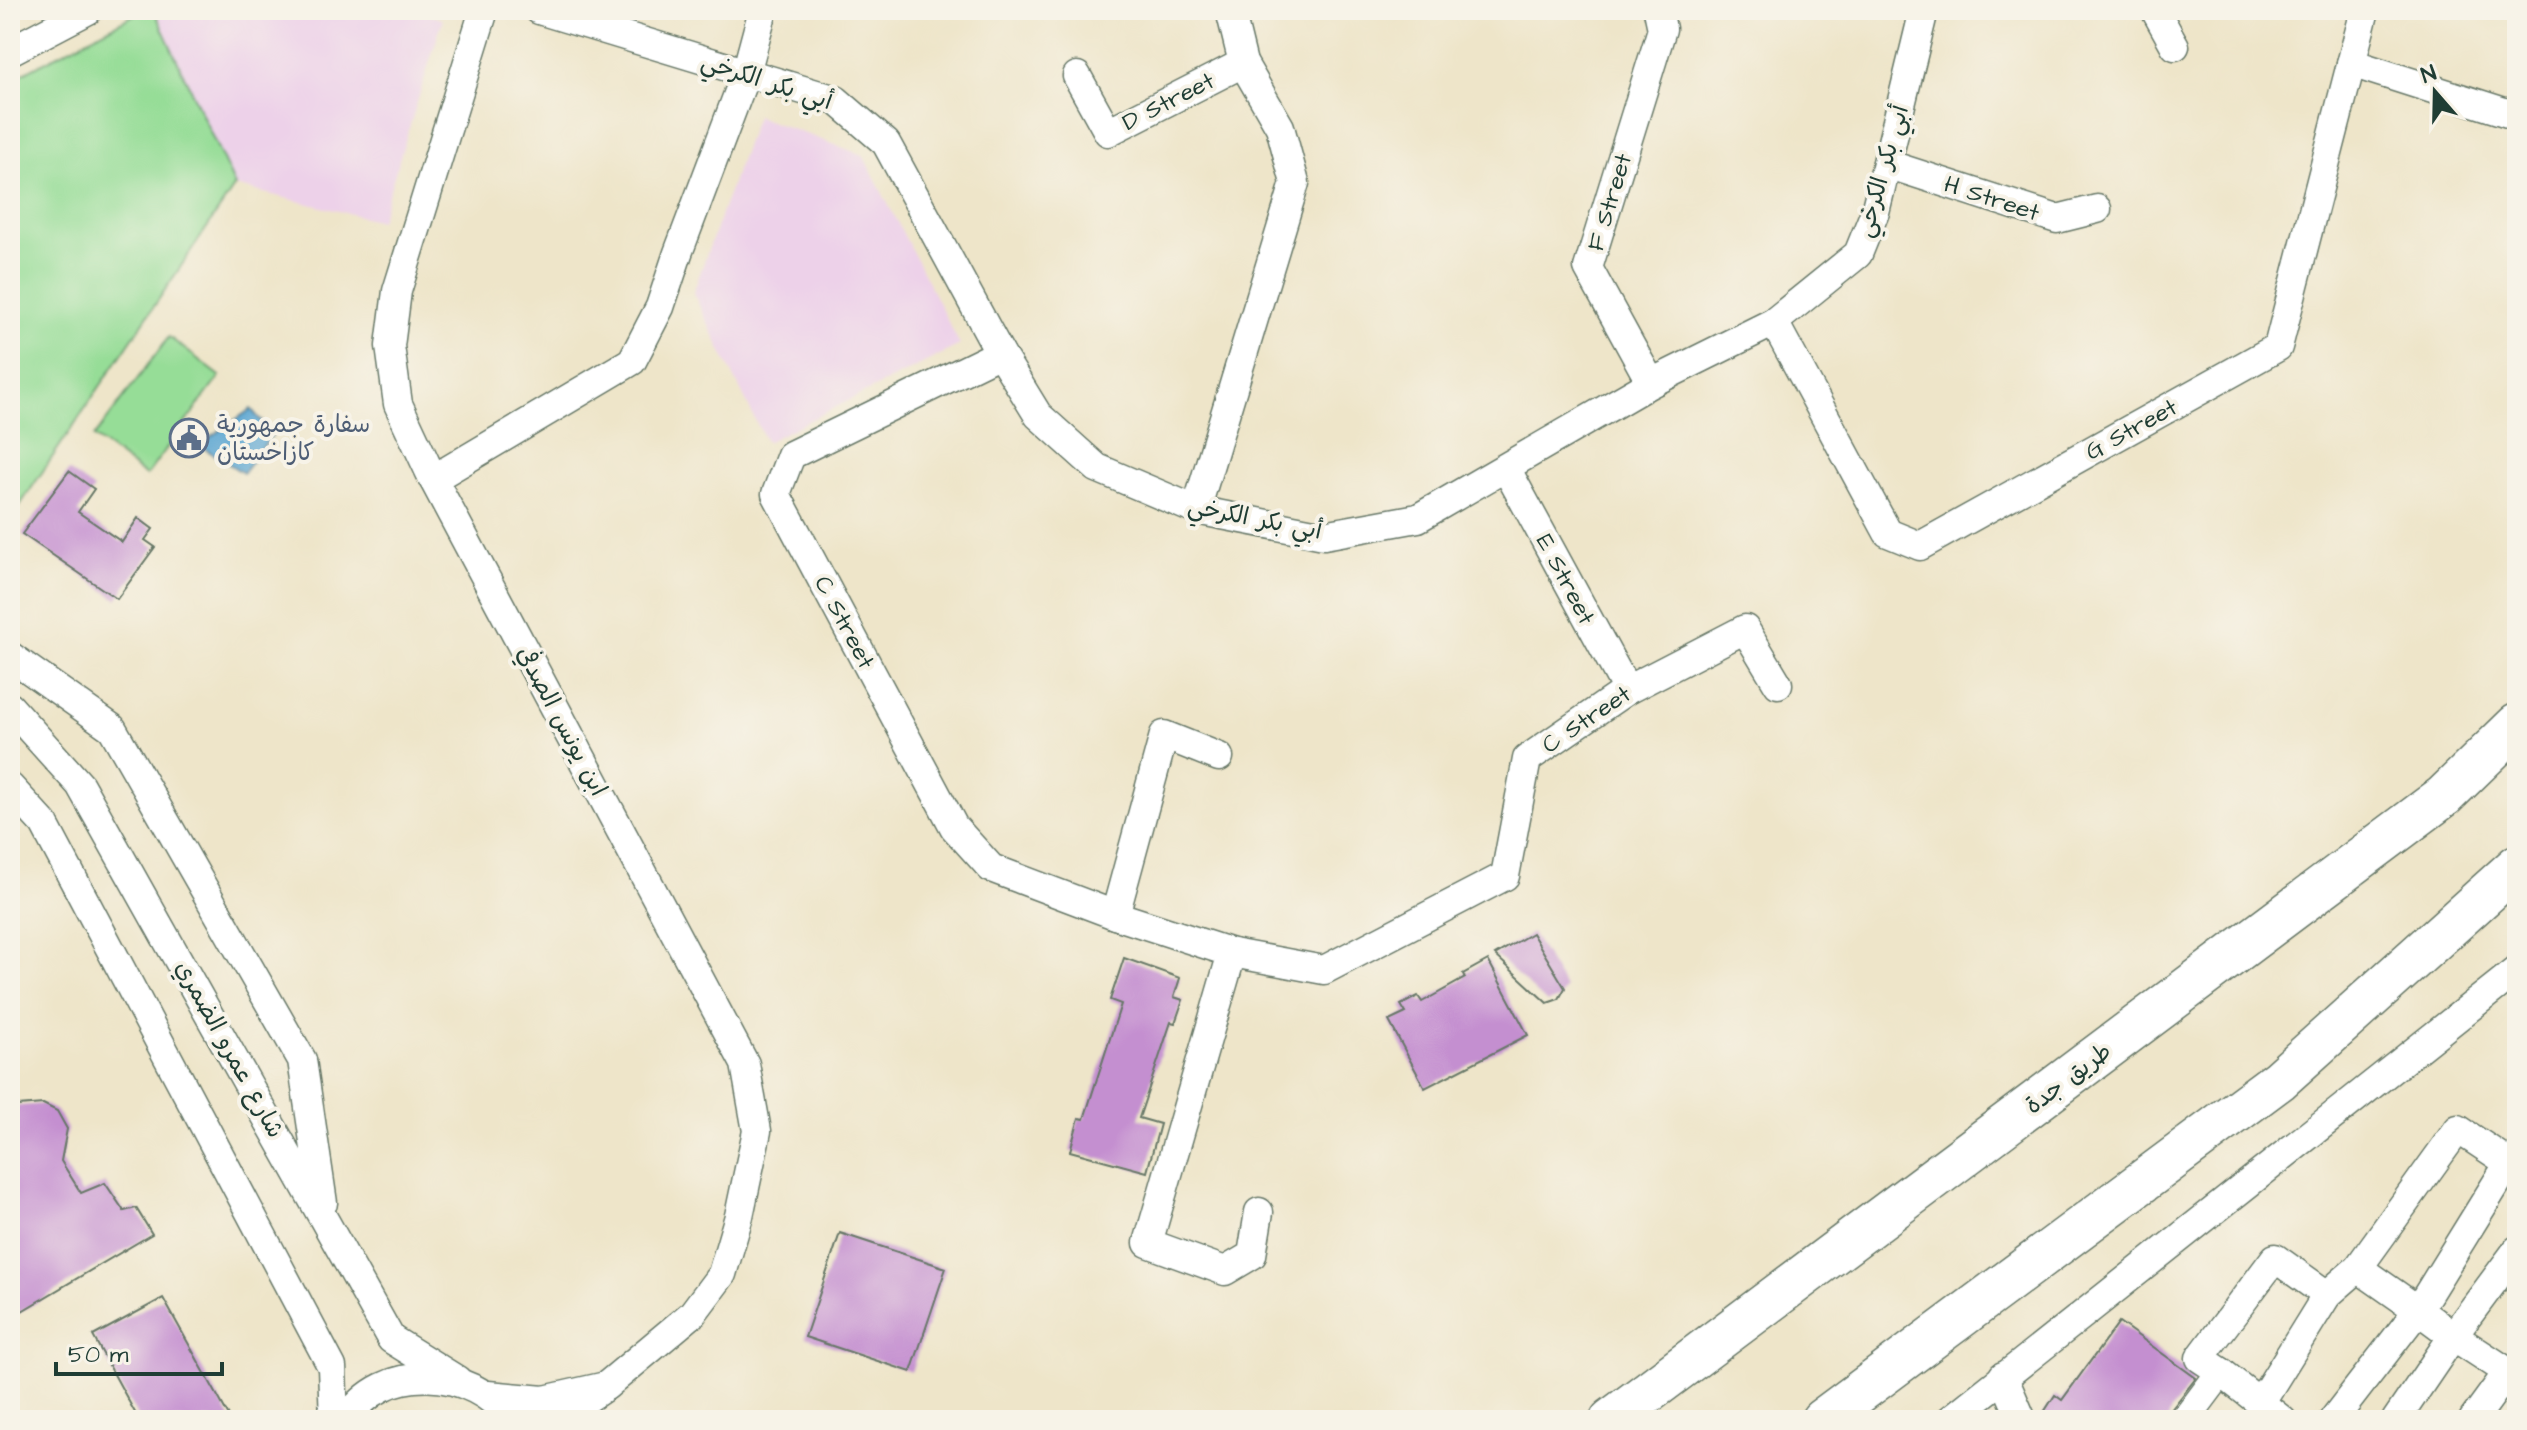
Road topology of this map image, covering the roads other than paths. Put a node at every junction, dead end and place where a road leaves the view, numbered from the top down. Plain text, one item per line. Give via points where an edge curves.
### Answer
1 (88, 10) edge
2 (484, 10) edge
3 (539, 10) edge
4 (763, 10) edge
5 (1230, 10) edge
6 (1658, 10) edge
7 (1924, 10) edge
8 (2155, 10) edge
9 (2365, 10) edge
10 (2175, 46) dead end
11 (10, 51) edge
12 (1243, 63) junction
13 (2351, 63) junction
14 (746, 73) junction
15 (1077, 76) dead end
16 (2517, 116) edge
17 (1887, 164) junction
18 (2097, 209) dead end
19 (1774, 322) junction
20 (1000, 353) junction
21 (1651, 383) junction
22 (1506, 468) junction
23 (433, 479) junction
24 (1196, 510) junction
25 (10, 656) edge
26 (1778, 684) dead end
27 (1627, 690) junction
28 (10, 707) edge
29 (2517, 713) edge
30 (2517, 725) edge
31 (1219, 757) dead end
32 (10, 787) edge
33 (2444, 796) junction
34 (2517, 866) edge
35 (1115, 915) junction
36 (1232, 953) junction
37 (2517, 970) edge
38 (2513, 1163) edge
39 (1259, 1212) dead end
40 (326, 1219) junction
41 (2517, 1250) edge
42 (2358, 1268) junction
43 (2327, 1295) junction
44 (2418, 1310) junction
45 (2453, 1336) junction
46 (2512, 1365) edge
47 (2221, 1372) junction
48 (2003, 1376) junction
49 (457, 1380) junction
50 (606, 1386) junction
51 (488, 1395) junction
52 (2271, 1412) edge
53 (334, 1420) edge
54 (347, 1420) edge
55 (511, 1420) edge
56 (556, 1420) edge
57 (1611, 1420) edge
58 (1822, 1420) edge
59 (1950, 1420) edge
60 (2022, 1420) edge
61 (2185, 1420) edge
62 (2333, 1420) edge
63 (2396, 1420) edge
64 (2473, 1420) edge

1 - 11 street
2 - 23 street, ابن يونس الصدفي via 397,291 390,346 398,404
3 - 14 street, أبي بكر الكرخي
4 - 14 street
5 - 12 street
6 - 21 street, F Street via 1662,29 1588,268
7 - 17 street, أبي بكر الكرخي
8 - 10 street
9 - 13 street, G Street
12 - 15 street, D Street via 1108,132
12 - 24 street via 1280,127 1295,183
13 - 16 street
13 - 19 street, G Street via 2278,347 1920,546 1888,533
14 - 20 street, أبي بكر الكرخي via 836,100 886,143
14 - 23 street via 660,307 632,361
17 - 18 street, H Street via 2057,219
17 - 19 street, أبي بكر الكرخي via 1858,254
19 - 21 street, أبي بكر الكرخي
20 - 24 street, أبي بكر الكرخي via 1038,415 1097,468
20 - 35 street, C Street via 791,455 776,494 954,827 991,868
21 - 22 street, أبي بكر الكرخي
22 - 24 street, أبي بكر الكرخي via 1418,518 1324,535
22 - 27 street, E Street
23 - 50 street, ابن يونس الصدفي via 745,1064 757,1131 722,1274 692,1314
25 - 40 street via 112,728 302,1060
26 - 27 street, C Street via 1745,629
27 - 36 street, C Street via 1527,759 1505,876 1324,970
28 - 40 street, شارع عمرو الضمري via 80,785
29 - 33 highway
30 - 33 highway, طريق جدة
31 - 35 street via 1164,735
32 - 53 street via 44,824 332,1367
33 - 57 highway, طريق جدة
34 - 58 highway via 2279,1080
35 - 36 street, C Street
36 - 39 street via 1148,1243 1225,1271 1252,1255
37 - 48 street
38 - 42 street via 2458,1129
38 - 44 street
40 - 49 street, شارع عمرو الضمري via 391,1339
41 - 45 street
42 - 43 street
42 - 44 street
43 - 47 street via 2275,1258 2200,1358
43 - 52 street
44 - 45 street
44 - 62 street
45 - 46 street
45 - 63 street
46 - 64 street
47 - 52 street
47 - 61 street
48 - 59 street
48 - 60 street
49 - 51 street, شارع عمرو الضمري
49 - 54 street via 427,1376 398,1381 372,1394
50 - 51 street via 544,1400
50 - 56 street, ابن يونس الصدفي
51 - 55 street

